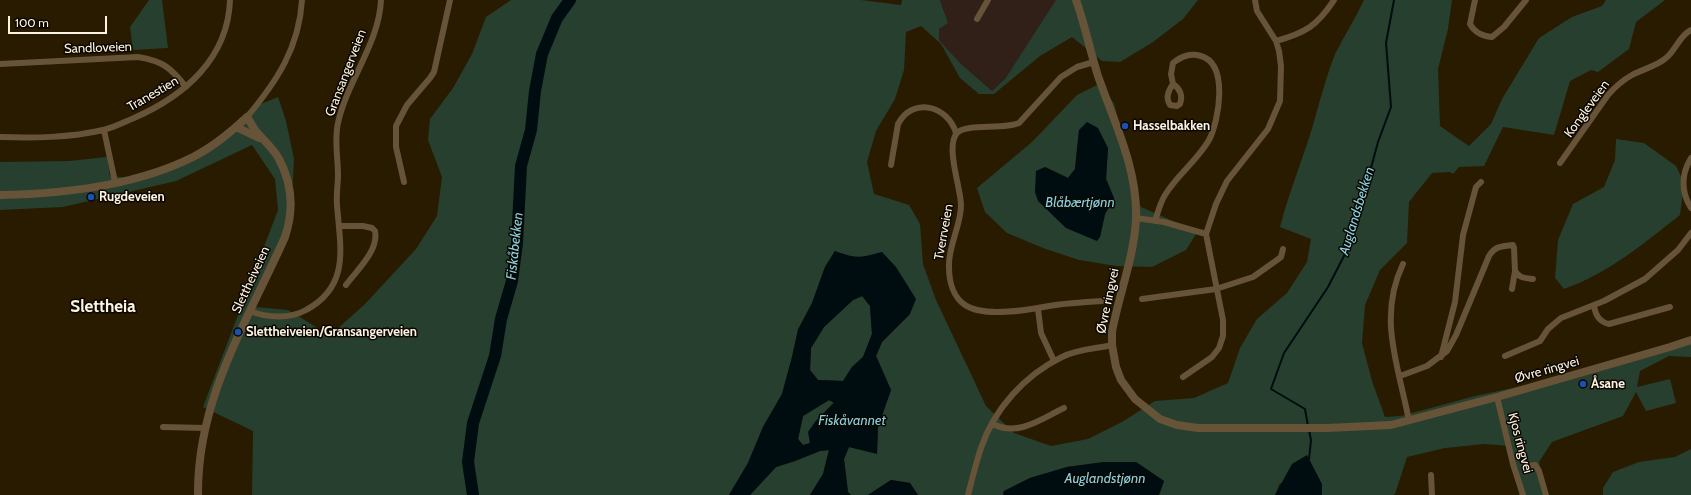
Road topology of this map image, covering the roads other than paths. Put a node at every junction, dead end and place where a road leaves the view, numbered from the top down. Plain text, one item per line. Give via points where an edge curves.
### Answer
1 (230, 0) edge
2 (302, 0) edge
3 (381, 0) edge
4 (450, 0) edge
5 (988, 0) edge
6 (1076, 0) edge
7 (1255, 0) edge
8 (1334, 0) edge
9 (1475, 0) edge
10 (1526, 0) edge
11 (977, 19) dead end
12 (1691, 30) edge
13 (1276, 42) junction
14 (1094, 62) junction
15 (0, 64) edge
16 (1173, 84) dead end
17 (186, 87) junction
18 (247, 117) junction
19 (236, 127) junction
20 (104, 130) junction
21 (956, 134) junction
22 (0, 137) edge
23 (266, 144) junction
24 (1691, 158) edge
25 (1560, 163) dead end
26 (891, 165) dead end
27 (115, 182) junction
28 (404, 182) dead end
29 (1481, 182) dead end
30 (0, 195) edge
31 (1691, 208) edge
32 (1136, 218) junction
33 (1156, 221) junction
34 (339, 226) junction
35 (1691, 233) edge
36 (1206, 234) junction
37 (1283, 249) dead end
38 (1403, 264) dead end
39 (1515, 272) junction
40 (1533, 279) dead end
41 (346, 285) dead end
42 (1216, 289) junction
43 (1512, 289) dead end
44 (1142, 299) dead end
45 (1103, 301) dead end
46 (1594, 305) junction
47 (1670, 307) dead end
48 (1038, 309) junction
49 (250, 311) junction
50 (1691, 340) edge
51 (1112, 345) junction
52 (1505, 356) dead end
53 (1441, 357) junction
54 (1054, 361) junction
55 (1400, 376) junction
56 (1183, 377) dead end
57 (1497, 397) junction
58 (1064, 408) dead end
59 (1409, 420) junction
60 (993, 424) junction
61 (163, 426) dead end
62 (205, 428) junction
63 (1528, 466) dead end
64 (1431, 475) dead end
65 (198, 495) edge
66 (968, 495) edge
67 (1432, 495) edge
68 (1523, 495) edge
69 (1546, 495) edge

1 - 17 street, Tranestien via 228,17 216,51
2 - 18 street via 297,31 288,56 272,86
3 - 34 street, Gransangerveien via 376,28 338,123 336,147
4 - 28 street via 434,72 407,105 396,126 396,147
5 - 11 street
6 - 14 street, Øvre ringvei
7 - 13 street via 1257,11
8 - 13 street via 1325,14 1313,25
9 - 10 street via 1470,24 1479,33 1492,37 1504,27
12 - 25 street, Kongleveien via 1680,39 1666,59 1632,75 1616,86
13 - 36 street via 1281,66 1278,109 1264,136 1227,182
14 - 21 street via 1077,67 1061,77 1019,123 1004,127 961,130
14 - 32 street, Øvre ringvei via 1127,157
15 - 17 street, Sandloveien via 138,57 166,65
16 - 33 street via 1171,70 1178,59 1190,55 1204,57 1215,66 1218,73 1218,105 1210,138 1196,159 1165,194
17 - 20 street, Tranestien via 151,110
18 - 19 street
18 - 23 street, Slettheiveien
19 - 23 street, Slettheiveien
19 - 27 street via 210,147 187,160 157,172
20 - 22 street, Tranestien via 57,136
20 - 27 street
21 - 26 street via 952,123 942,113 929,108 911,110 898,124
21 - 48 street, Tverrveien via 953,155 961,205 949,260 954,293 965,306 972,308 1001,312
23 - 49 street, Slettheiveien via 278,158 289,186 291,216 285,237
24 - 31 street via 1683,176 1684,193
27 - 30 street via 51,192
29 - 53 street via 1476,188 1463,235 1455,302
32 - 33 street
32 - 51 street, Øvre ringvei via 1114,319
33 - 36 street
34 - 41 street via 368,226 376,231 366,261
34 - 49 street, Gransangerveien via 342,256 334,283 323,298 310,309 295,315 265,315
35 - 46 street via 1678,250 1650,275
36 - 42 street
37 - 42 street via 1277,260 1258,274
38 - 55 street via 1392,299 1390,323 1394,358
39 - 40 street via 1523,278
39 - 43 street
39 - 53 street via 1513,245 1500,246 1492,251 1452,344
42 - 44 street
42 - 56 street via 1223,320 1222,342 1212,356
45 - 48 street, Tverrveien
46 - 47 street via 1600,320 1609,324
46 - 52 street via 1561,318 1548,329 1540,341
48 - 54 street via 1041,333
49 - 62 street, Slettheiveien via 220,378
50 - 57 street, Øvre ringvei
51 - 54 street via 1074,352
51 - 59 street, Øvre ringvei via 1116,367 1140,405 1160,419 1177,425 1198,428 1328,428 1380,426
53 - 55 street via 1428,366
54 - 60 street via 1016,389
55 - 59 street
57 - 59 street, Øvre ringvei
57 - 68 street, Kjos ringvei
58 - 60 street via 1021,428 1008,429
60 - 66 street via 981,448
61 - 62 street
62 - 65 street, Slettheiveien via 199,462
63 - 69 street, Kjos ringvei via 1535,465 1539,471
64 - 67 street

